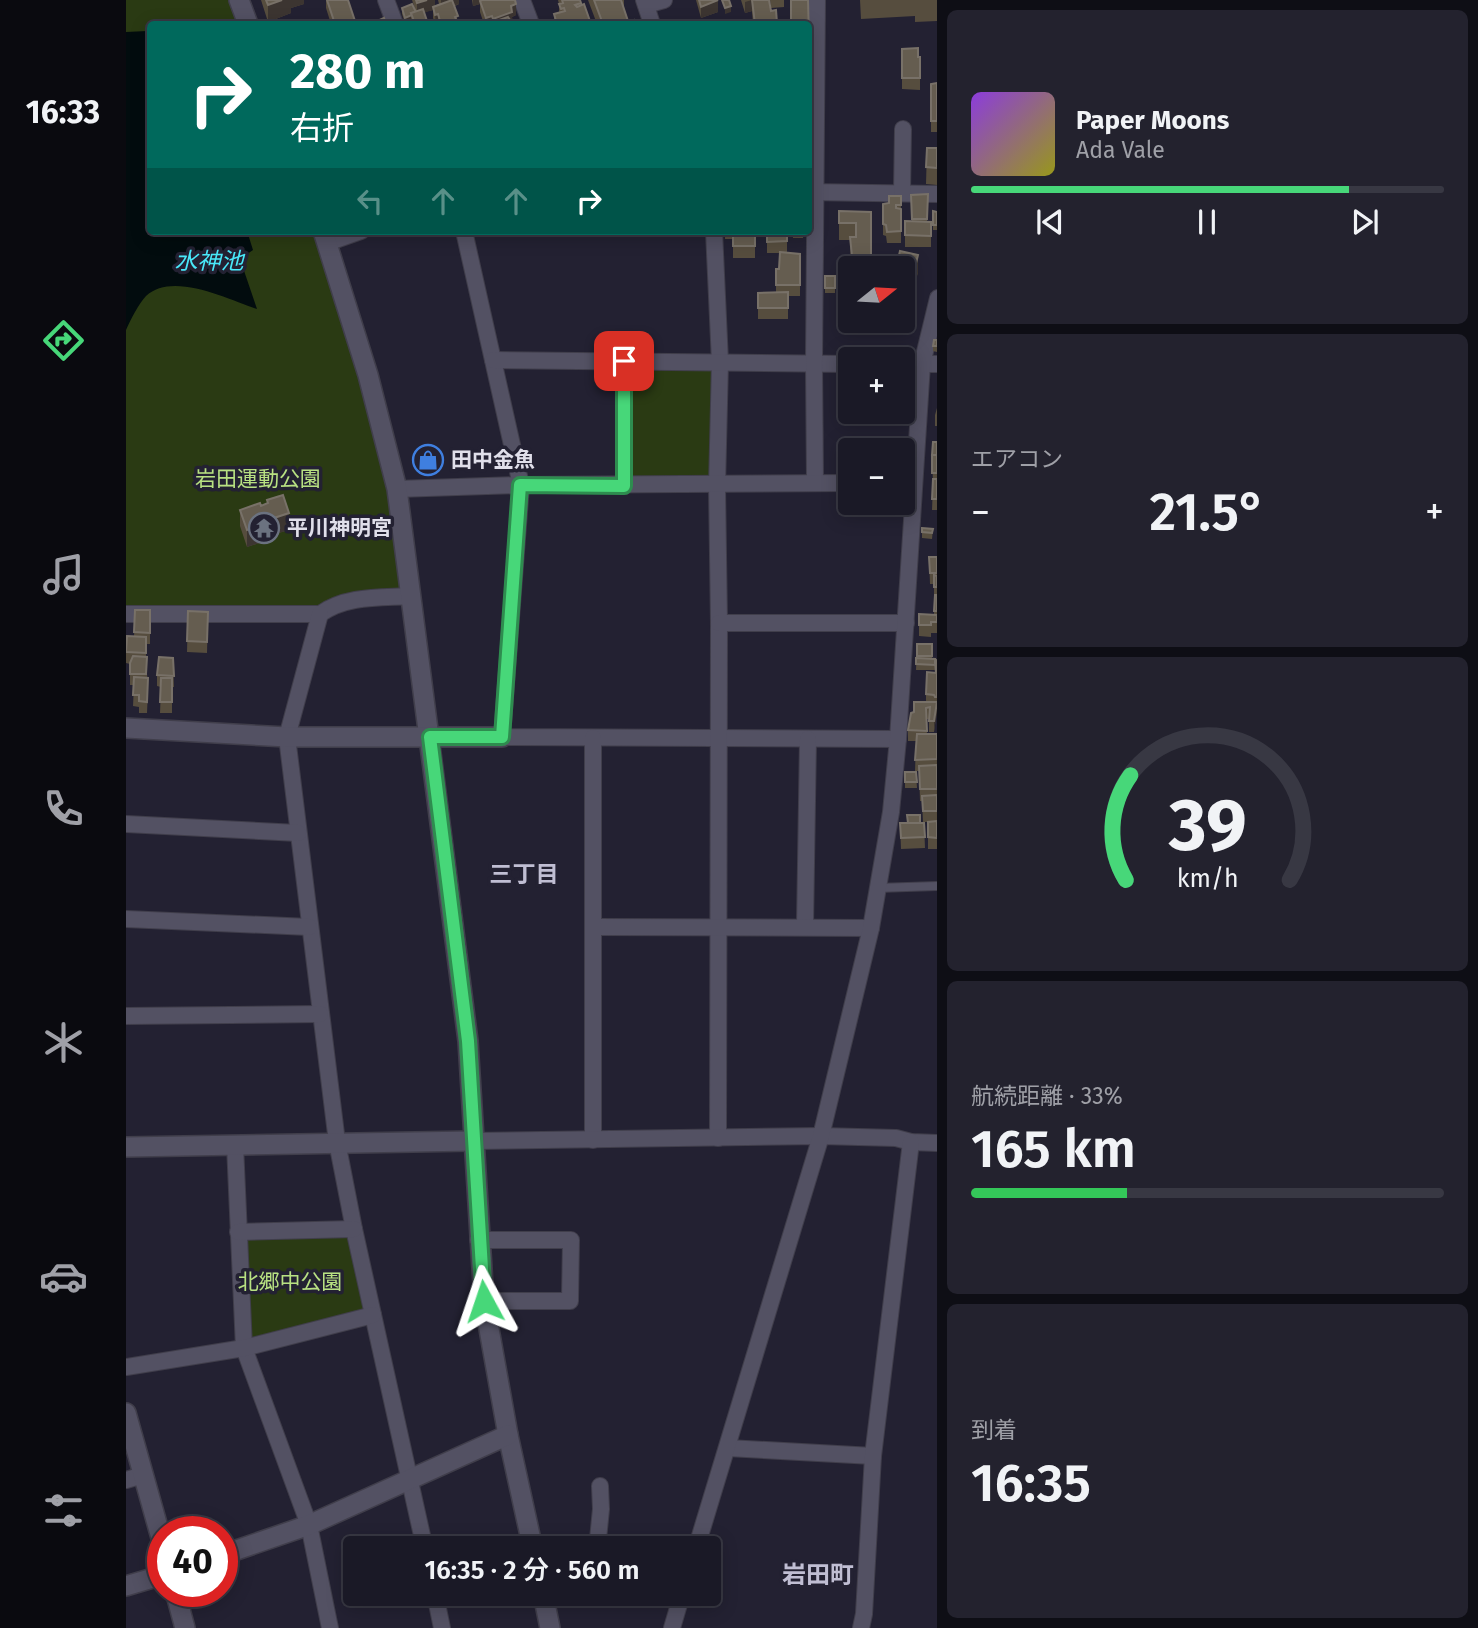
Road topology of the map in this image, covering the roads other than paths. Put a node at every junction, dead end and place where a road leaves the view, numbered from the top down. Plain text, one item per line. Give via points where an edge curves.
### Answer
1 (239, 0) edge
2 (386, 0) edge
3 (522, 0) edge
4 (664, 0) edge
5 (817, 0) edge
6 (645, 3) edge
7 (247, 21) edge
8 (394, 21) edge
9 (530, 21) edge
10 (651, 21) edge
11 (903, 129) dead end
12 (812, 192) edge
13 (902, 193) junction
14 (937, 194) edge
15 (465, 235) edge
16 (714, 235) edge
17 (325, 237) edge
18 (937, 298) edge
19 (493, 360) junction
20 (624, 361) junction
21 (720, 362) junction
22 (814, 363) junction
23 (838, 363) edge
24 (930, 364) edge
25 (915, 450) edge
26 (815, 483) junction
27 (838, 483) edge
28 (520, 485) junction
29 (624, 486) junction
30 (717, 486) junction
31 (397, 489) junction
32 (908, 515) edge
33 (411, 596) junction
34 (126, 614) edge
35 (320, 614) junction
36 (719, 623) junction
37 (906, 623) junction
38 (126, 728) edge
39 (287, 737) junction
40 (430, 737) junction
41 (502, 737) junction
42 (593, 738) junction
43 (718, 738) junction
44 (808, 739) junction
45 (898, 739) junction
46 (126, 824) edge
47 (298, 833) junction
48 (937, 886) edge
49 (877, 888) junction
50 (126, 919) edge
51 (594, 926) junction
52 (719, 926) junction
53 (805, 926) junction
54 (309, 927) junction
55 (871, 928) junction
56 (320, 1014) junction
57 (126, 1016) edge
58 (821, 1136) junction
59 (719, 1138) junction
60 (593, 1140) junction
61 (472, 1141) junction
62 (337, 1142) junction
63 (911, 1142) junction
64 (937, 1143) edge
65 (235, 1145) junction
66 (126, 1147) edge
67 (354, 1229) junction
68 (238, 1231) junction
69 (478, 1240) junction
70 (484, 1301) junction
71 (373, 1315) junction
72 (244, 1348) junction
73 (126, 1367) edge
74 (126, 1413) edge
75 (508, 1435) junction
76 (728, 1448) junction
77 (873, 1456) junction
78 (135, 1477) edge
79 (409, 1478) junction
80 (600, 1486) dead end
81 (151, 1516) edge
82 (309, 1525) junction
83 (422, 1536) edge
84 (530, 1536) edge
85 (598, 1536) edge
86 (700, 1536) edge
87 (238, 1549) edge
88 (147, 1580) edge
89 (126, 1586) edge
90 (437, 1606) edge
91 (545, 1606) edge
92 (678, 1606) edge
93 (179, 1607) edge
94 (185, 1628) edge
95 (330, 1628) edge
96 (442, 1628) edge
97 (550, 1628) edge
98 (672, 1628) edge
99 (861, 1628) edge

1 - 7 street
2 - 8 street
3 - 9 street
4 - 6 street
5 - 12 street
6 - 10 street
11 - 13 street
12 - 13 street
12 - 22 street
13 - 14 street
15 - 19 street
16 - 21 street
17 - 31 street
18 - 24 street
19 - 20 street
19 - 28 street
20 - 21 street
20 - 29 street
21 - 22 street
21 - 30 street
22 - 23 street
22 - 26 street
24 - 25 street
26 - 27 street
26 - 30 street
28 - 29 street
28 - 31 street
28 - 41 street
29 - 30 street
30 - 36 street
31 - 33 street
32 - 37 street
33 - 35 street via 359,598
33 - 40 street
34 - 35 street
35 - 39 street
36 - 37 street
36 - 43 street
37 - 45 street
38 - 39 street
39 - 40 street
39 - 47 street
40 - 41 street
40 - 61 street via 468,1041
41 - 42 street
42 - 43 street
42 - 51 street
43 - 44 street
43 - 52 street
44 - 45 street
44 - 53 street
45 - 49 street
46 - 47 street
47 - 54 street
48 - 49 lane
49 - 55 street
50 - 54 street
51 - 52 street
51 - 60 street
52 - 53 street
52 - 59 street
53 - 55 street
54 - 56 street
55 - 58 street
56 - 57 street
56 - 62 street
58 - 59 street
58 - 63 street
58 - 76 street
59 - 60 street
60 - 61 street
61 - 62 street
61 - 69 street
62 - 65 street
62 - 67 street
63 - 64 street
63 - 77 street
65 - 66 street
65 - 68 street
67 - 68 street
67 - 71 street
68 - 72 street
69 - 70 street
69 - 70 street via 571,1240 570,1300
70 - 75 street
71 - 72 street
71 - 79 street
72 - 73 street
72 - 82 street
74 - 78 street
75 - 79 street
75 - 84 street
76 - 77 street
76 - 86 street
77 - 99 street
78 - 81 street
79 - 82 street
79 - 83 street
80 - 85 street
82 - 87 street
82 - 95 street
88 - 89 street
90 - 96 street
91 - 97 street
92 - 98 street
93 - 94 street

